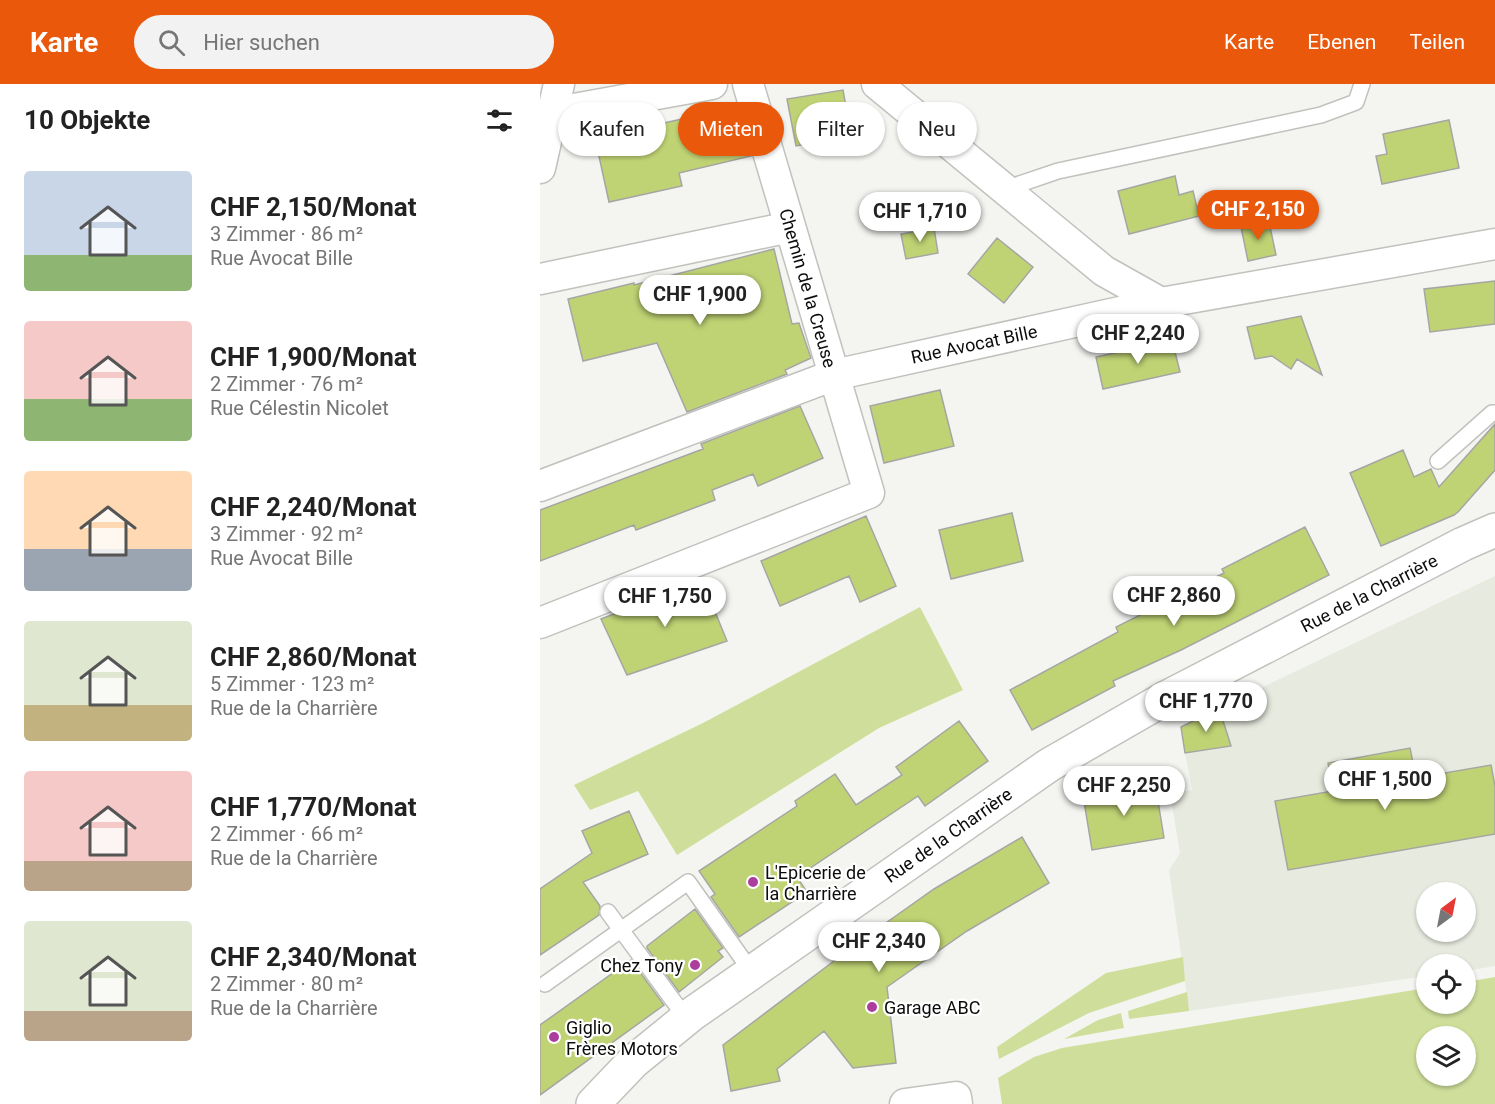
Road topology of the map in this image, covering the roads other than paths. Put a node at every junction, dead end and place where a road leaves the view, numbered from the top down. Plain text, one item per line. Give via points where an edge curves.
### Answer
1 (559, 84) edge
2 (712, 84) edge
3 (748, 84) edge
4 (877, 84) edge
5 (1362, 84) edge
6 (552, 113) junction
7 (540, 168) edge
8 (1005, 189) junction
9 (790, 227) junction
10 (1495, 244) edge
11 (540, 279) edge
12 (1161, 303) junction
13 (834, 375) junction
14 (1495, 413) edge
15 (1438, 461) dead end
16 (540, 486) edge
17 (1495, 530) edge
18 (540, 622) edge
19 (608, 912) dead end
20 (622, 931) junction
21 (751, 971) junction
22 (545, 984) dead end
23 (686, 1018) junction
24 (956, 1100) edge
25 (593, 1104) edge
26 (905, 1104) edge

1 - 6 street
2 - 6 street
3 - 9 street, Chemin de la Creuse
4 - 8 street
5 - 8 lane via 1356,102 1321,116 1058,171
6 - 7 street
8 - 12 street via 1104,271
9 - 11 street
9 - 13 street, Chemin de la Creuse
10 - 12 street, Rue Avocat Bille
12 - 13 street, Rue Avocat Bille
13 - 16 street, Rue Avocat Bille
13 - 18 street, Chemin de la Creuse via 869,493
14 - 15 lane
17 - 21 main road, Rue de la Charrière via 1224,668 1049,765
19 - 20 lane
20 - 21 lane via 688,882
20 - 22 lane
20 - 23 lane
21 - 23 main road, Rue de la Charrière
23 - 25 main road, Rue de la Charrière via 633,1062
24 - 26 street

